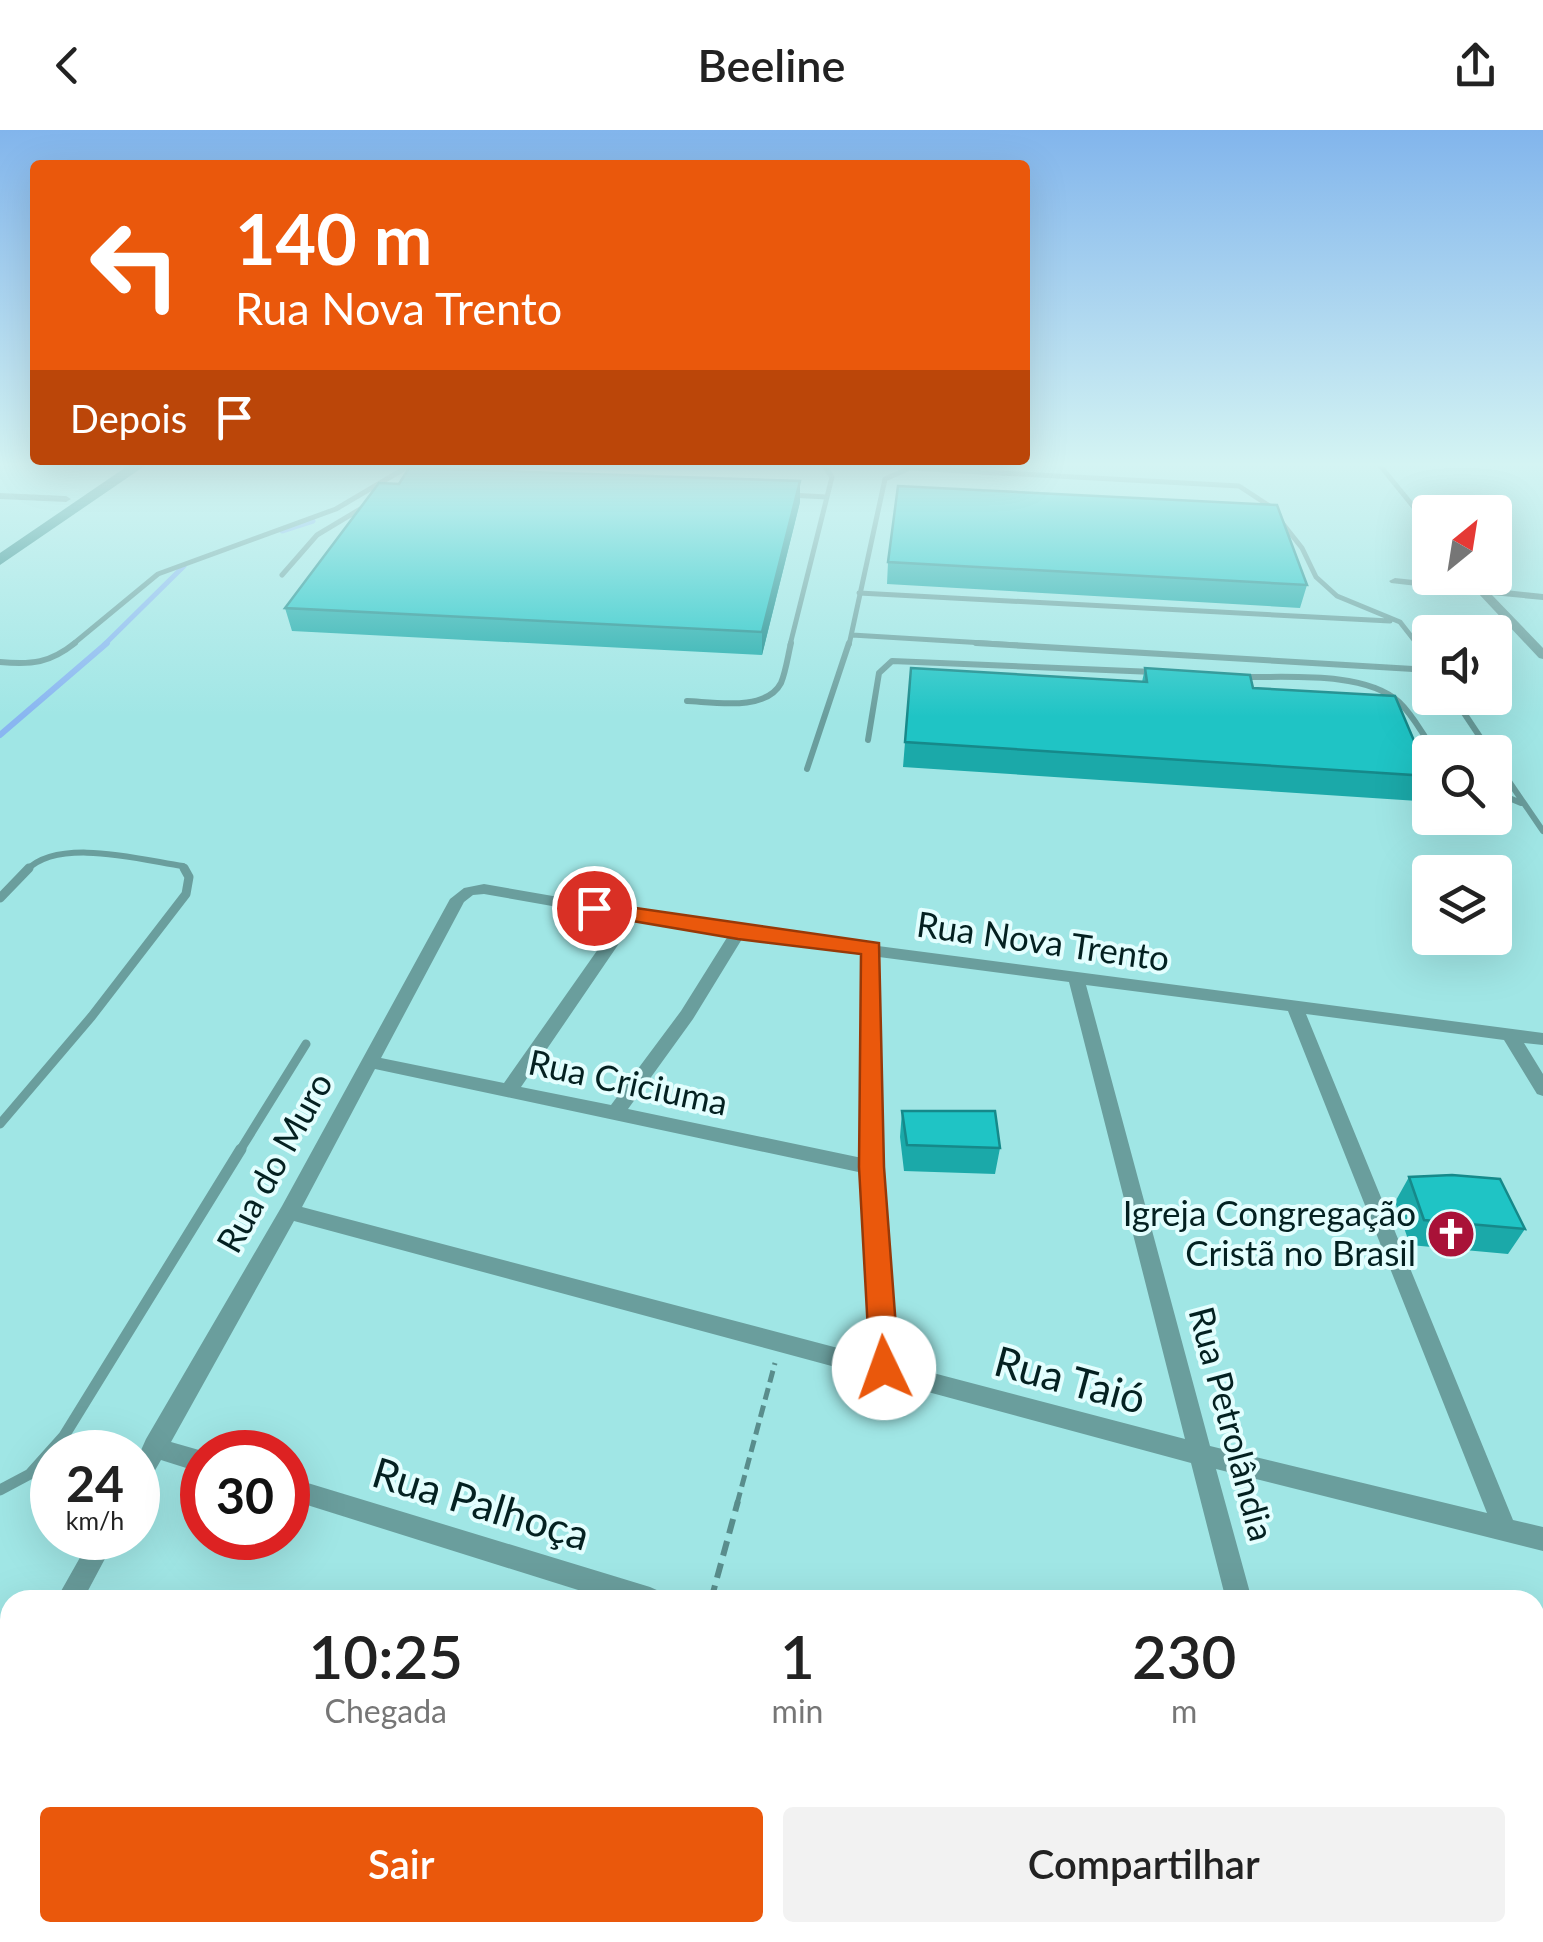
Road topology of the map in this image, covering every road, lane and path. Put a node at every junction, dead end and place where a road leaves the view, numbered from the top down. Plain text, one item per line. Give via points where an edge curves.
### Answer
1 (231, 548) edge
2 (306, 548) edge
3 (814, 548) edge
4 (870, 548) edge
5 (1302, 548) edge
6 (282, 575) dead end
7 (1395, 581) dead end
8 (1412, 583) edge
9 (859, 593) junction
10 (1512, 594) edge
11 (1489, 595) edge
12 (1543, 597) edge
13 (1400, 622) junction
14 (852, 635) junction
15 (1412, 637) edge
16 (1543, 654) edge
17 (0, 662) edge
18 (1412, 669) edge
19 (1157, 672) edge
20 (1235, 676) edge
21 (687, 701) dead end
22 (1424, 735) edge
23 (868, 740) dead end
24 (807, 769) dead end
25 (1512, 787) edge
26 (1512, 799) edge
27 (1523, 804) junction
28 (1543, 831) edge
29 (477, 889) joint
30 (0, 898) edge
31 (630, 915) junction
32 (738, 932) junction
33 (871, 948) junction
34 (1076, 977) junction
35 (1294, 1005) junction
36 (1510, 1035) junction
37 (1543, 1039) edge
38 (306, 1044) dead end
39 (371, 1062) junction
40 (1543, 1089) edge
41 (508, 1090) junction
42 (614, 1113) junction
43 (0, 1124) edge
44 (872, 1167) junction
45 (288, 1212) junction
46 (781, 1341) junction
47 (884, 1368) junction
48 (160, 1437) edge
49 (1200, 1454) junction
50 (0, 1490) edge
51 (310, 1495) edge
52 (1505, 1530) junction
53 (1543, 1539) edge
54 (92, 1560) edge
55 (75, 1590) edge
56 (618, 1590) edge
57 (714, 1590) edge
58 (1236, 1590) edge

1 - 17 lane via 158,574 55,659
2 - 6 lane
3 - 21 lane via 780,685 751,702
4 - 9 lane
5 - 13 lane via 1316,578 1338,596
7 - 8 street
9 - 13 lane
9 - 14 lane
10 - 12 street
11 - 16 street
13 - 15 lane
14 - 18 lane
14 - 24 lane
19 - 23 lane via 892,662 879,673
20 - 22 lane via 1351,682 1383,691 1397,698
25 - 27 lane
26 - 27 lane
27 - 28 lane
29 - 31 street, Rua Nova Trento
29 - 39 street, Rua do Muro via 458,899
30 - 43 lane via 33,864 77,851 183,866 189,877 186,894
31 - 32 street, Rua Nova Trento
31 - 41 street
32 - 33 street, Rua Nova Trento
32 - 42 street
33 - 34 street, Rua Nova Trento
33 - 44 street
34 - 35 street, Rua Nova Trento
34 - 49 street, Rua Petrolândia
35 - 36 street, Rua Nova Trento
35 - 52 street
36 - 37 street, Rua Nova Trento
36 - 40 street
38 - 50 lane via 64,1436 30,1474
39 - 41 street, Rua Criciuma
39 - 45 street, Rua do Muro
41 - 42 street, Rua Criciuma
42 - 44 street, Rua Criciuma
44 - 47 street
45 - 46 street, Rua Taió
45 - 48 street, Rua do Muro
46 - 47 street, Rua Taió
46 - 57 path
47 - 49 street, Rua Taió
49 - 52 street, Rua Taió
49 - 58 street, Rua Petrolândia
51 - 56 street, Rua Palhoça
52 - 53 street, Rua Taió
54 - 55 street

